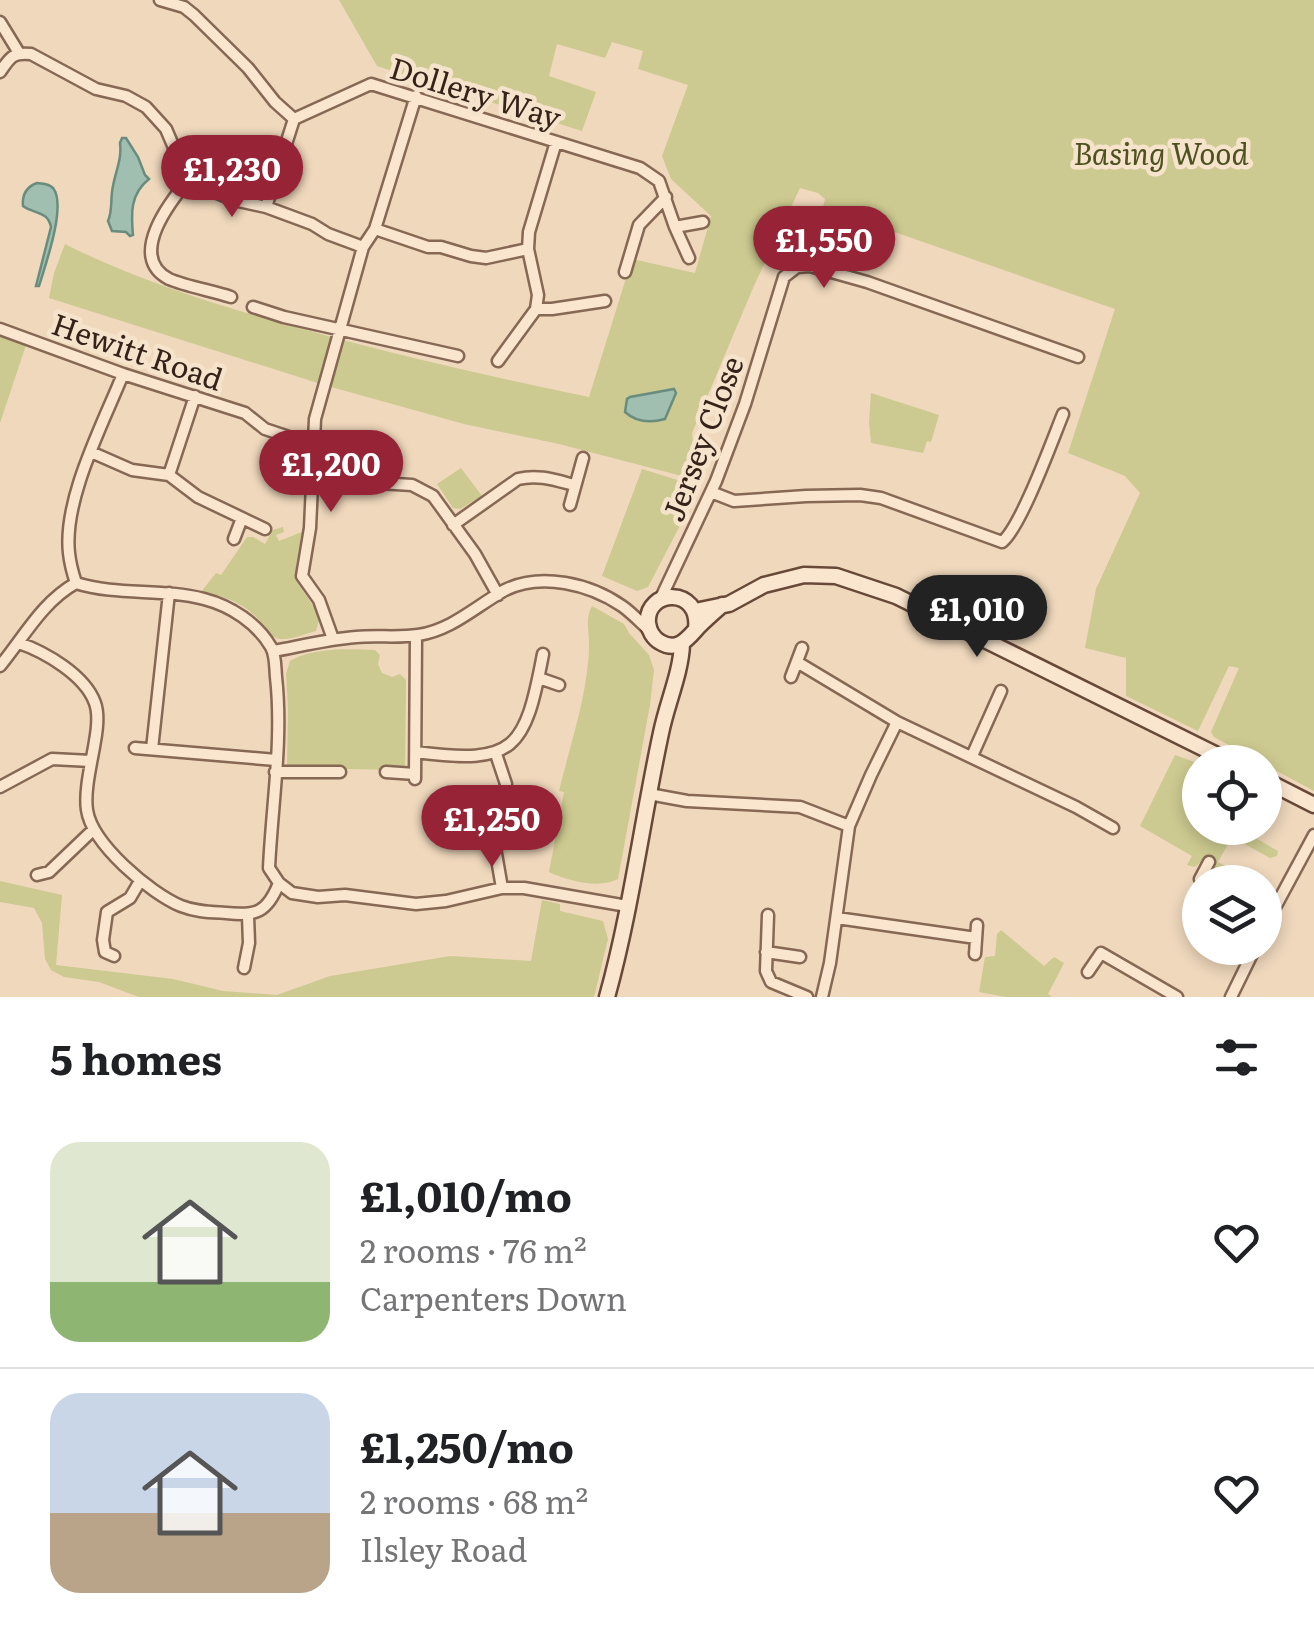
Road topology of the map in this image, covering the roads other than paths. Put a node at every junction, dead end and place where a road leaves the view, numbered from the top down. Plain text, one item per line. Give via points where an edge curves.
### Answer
1 (160, 0) edge
2 (0, 22) edge
3 (19, 52) junction
4 (0, 72) edge
5 (416, 96) junction
6 (294, 119) junction
7 (556, 142) junction
8 (191, 177) junction
9 (666, 197) junction
10 (266, 208) junction
11 (702, 222) dead end
12 (674, 227) junction
13 (375, 229) junction
14 (364, 247) junction
15 (528, 248) junction
16 (688, 258) dead end
17 (625, 272) dead end
18 (232, 297) dead end
19 (605, 301) dead end
20 (254, 307) dead end
21 (536, 309) junction
22 (0, 329) edge
23 (339, 329) junction
24 (458, 356) dead end
25 (1078, 357) dead end
26 (498, 361) dead end
27 (123, 374) junction
28 (194, 396) junction
29 (1063, 414) dead end
30 (313, 445) junction
31 (90, 452) junction
32 (583, 458) dead end
33 (170, 475) junction
34 (313, 479) junction
35 (574, 485) junction
36 (711, 492) junction
37 (570, 506) dead end
38 (242, 518) junction
39 (453, 525) junction
40 (265, 529) dead end
41 (234, 539) dead end
42 (675, 571) junction
43 (76, 584) junction
44 (169, 593) junction
45 (498, 595) junction
46 (682, 598) junction
47 (655, 605) junction
48 (722, 605) junction
49 (628, 610) junction
50 (695, 610) junction
51 (696, 629) junction
52 (650, 632) junction
53 (416, 636) junction
54 (333, 640) junction
55 (19, 643) junction
56 (664, 644) junction
57 (682, 644) junction
58 (802, 648) dead end
59 (274, 651) junction
60 (544, 654) dead end
61 (797, 662) junction
62 (0, 666) edge
63 (791, 677) dead end
64 (539, 678) junction
65 (559, 685) dead end
66 (672, 686) junction
67 (1001, 691) dead end
68 (897, 722) junction
69 (1197, 745) edge
70 (135, 748) dead end
71 (152, 749) junction
72 (416, 752) junction
73 (496, 754) junction
74 (972, 756) junction
75 (91, 761) junction
76 (275, 766) junction
77 (340, 772) dead end
78 (386, 772) dead end
79 (0, 787) edge
80 (1282, 789) edge
81 (649, 794) junction
82 (1314, 806) edge
83 (850, 826) junction
84 (1113, 828) dead end
85 (93, 830) junction
86 (1314, 835) edge
87 (1208, 862) dead end
88 (1207, 865) edge
89 (36, 875) dead end
90 (140, 881) junction
91 (279, 883) junction
92 (502, 888) junction
93 (1282, 892) edge
94 (627, 906) junction
95 (768, 915) dead end
96 (248, 916) junction
97 (837, 918) junction
98 (977, 924) dead end
99 (976, 938) junction
100 (766, 952) junction
101 (974, 954) dead end
102 (114, 956) dead end
103 (800, 957) dead end
104 (1247, 965) edge
105 (244, 968) dead end
106 (1088, 972) dead end
107 (607, 997) edge
108 (807, 997) edge
109 (822, 997) edge
110 (1178, 997) edge
111 (1232, 997) edge

1 - 6 street via 194,15
2 - 3 street
3 - 4 street
3 - 8 street via 96,89 136,100 166,129
5 - 6 street, Dollery Way via 371,84
5 - 7 street, Dollery Way
5 - 13 street
6 - 10 street
7 - 9 street, Dollery Way via 640,168 659,181
7 - 15 street
8 - 10 street
8 - 18 street via 160,219 152,260 170,279
9 - 12 street
9 - 17 street via 639,225
10 - 14 street
11 - 12 street
12 - 16 street
13 - 14 street
13 - 15 street via 486,258
14 - 23 street
15 - 21 street
19 - 21 street
20 - 23 street
21 - 26 street
22 - 27 street, Hewitt Road
23 - 24 street
23 - 30 street
25 - 36 street, Jersey Close via 867,282 797,267 784,277
27 - 28 street, Hewitt Road
27 - 31 street
28 - 30 street, Hewitt Road
28 - 33 street
29 - 36 street via 1002,542 881,498 734,501
30 - 34 street
31 - 33 street via 132,470
31 - 43 street via 71,518 68,552
32 - 35 street
33 - 38 street
34 - 39 street via 412,485 433,496
34 - 54 street via 302,576
35 - 37 street
35 - 39 street via 542,476 518,479
36 - 42 street, Jersey Close
38 - 40 street
38 - 41 street
39 - 45 street
42 - 46 street
42 - 47 street, Jersey Close
43 - 44 street
43 - 55 street via 42,610
44 - 59 street via 234,611
44 - 71 street
45 - 49 street via 520,584 554,581
45 - 53 street
46 - 47 street
46 - 50 street
47 - 49 street
47 - 52 street
48 - 50 street
48 - 51 street
48 - 69 street via 764,585 836,576 896,596
49 - 52 street
50 - 51 street
51 - 57 street
52 - 56 street
53 - 54 street
53 - 72 street
54 - 59 street
55 - 62 street
55 - 75 street via 44,652 94,700
56 - 57 street
56 - 66 street
57 - 66 street
58 - 61 street
59 - 76 street via 280,709
60 - 64 street
61 - 63 street
61 - 68 street
64 - 65 street
64 - 73 street via 515,742
66 - 81 street
67 - 74 street
68 - 74 street
68 - 83 street
70 - 71 street
71 - 76 street
72 - 73 street
72 - 78 street via 415,776
73 - 92 street via 506,784 494,842
74 - 84 street
75 - 79 street via 52,760
75 - 85 street via 86,808
76 - 77 street
76 - 91 street via 269,868
80 - 82 street
81 - 83 street via 800,807
81 - 94 street
83 - 97 street
85 - 89 street via 48,872
85 - 90 street
86 - 93 street
87 - 88 street
90 - 96 street via 180,906
90 - 102 street via 130,898 107,912 103,940 105,952
91 - 92 street via 292,893 318,897 416,904
91 - 96 street via 272,900
92 - 94 street
94 - 107 street
95 - 100 street
96 - 105 street
97 - 99 street
97 - 109 street
98 - 99 street
99 - 101 street
100 - 103 street
100 - 108 street via 771,982
104 - 111 street
106 - 110 street via 1101,953

